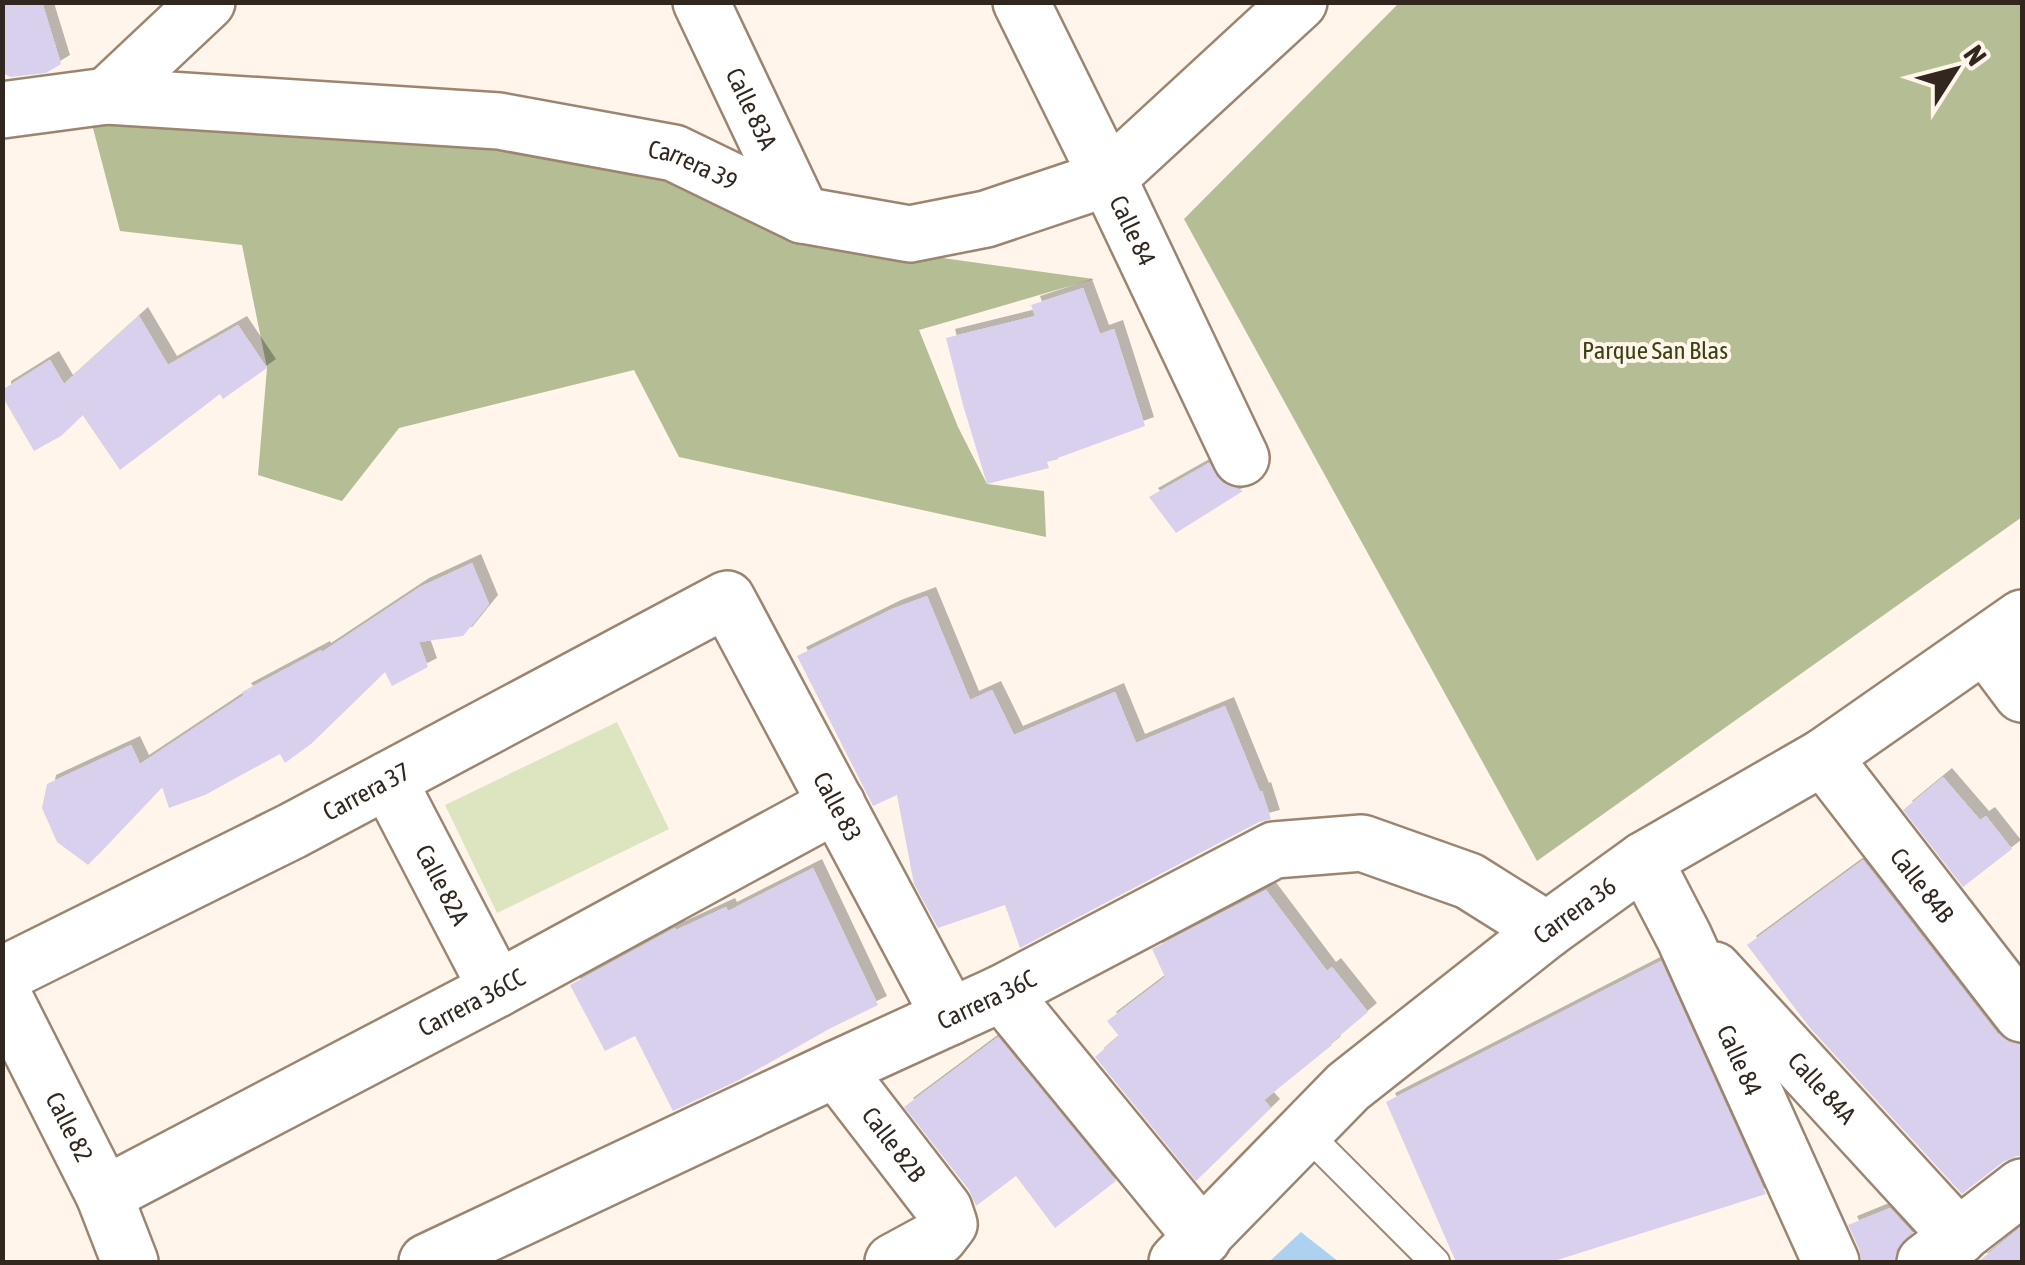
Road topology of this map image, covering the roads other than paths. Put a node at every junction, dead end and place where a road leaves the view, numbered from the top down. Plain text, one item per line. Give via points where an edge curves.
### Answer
1 (207, 2) edge
2 (700, 2) edge
3 (1022, 2) edge
4 (1299, 2) edge
5 (108, 96) junction
6 (2, 110) edge
7 (1108, 178) junction
8 (802, 215) junction
9 (1240, 458) dead end
10 (727, 599) joint
11 (2004, 632) edge
12 (2022, 694) edge
13 (1823, 758) junction
14 (388, 780) junction
15 (837, 804) junction
16 (1644, 860) junction
17 (1547, 930) junction
18 (1684, 937) junction
19 (2, 975) edge
20 (497, 988) junction
21 (2, 993) edge
22 (1002, 993) junction
23 (2022, 1014) edge
24 (950, 1017) junction
25 (836, 1069) junction
26 (1304, 1132) junction
27 (2022, 1186) edge
28 (104, 1194) junction
29 (1190, 1250) edge
30 (1942, 1250) edge
31 (130, 1262) edge
32 (426, 1262) edge
33 (893, 1262) edge
34 (1435, 1262) edge
35 (1832, 1262) edge

1 - 5 street
2 - 8 street, Calle 83A
3 - 7 street, Calle 84
4 - 7 street, Carrera 39
5 - 6 street, Carrera 39
5 - 8 street, Carrera 39 via 499,121 674,153
7 - 8 street, Carrera 39 via 986,219 910,234
7 - 9 street, Calle 84
10 - 14 street, Carrera 37
10 - 15 street, Calle 83
11 - 12 street
11 - 13 street, Carrera 36
13 - 16 street, Carrera 36
13 - 23 street, Calle 84B
14 - 19 street, Carrera 37
14 - 20 street, Calle 82A
15 - 20 street, Carrera 36CC
15 - 24 street, Calle 83
16 - 17 street, Carrera 36
16 - 18 street, Calle 84
17 - 22 street, Carrera 36C via 1469,881 1362,843 1274,850
17 - 26 street, Carrera 36 via 1348,1087
18 - 30 street, Calle 84A
18 - 35 street, Calle 84
20 - 28 street, Carrera 36CC
21 - 28 street, Calle 82
22 - 24 street, Carrera 36C
22 - 29 street
24 - 25 street, Carrera 36C
25 - 32 street, Carrera 36C
25 - 33 street, Calle 82B via 949,1224 939,1237
26 - 29 street, Carrera 36
26 - 34 lane
27 - 30 street
28 - 31 street, Calle 82

